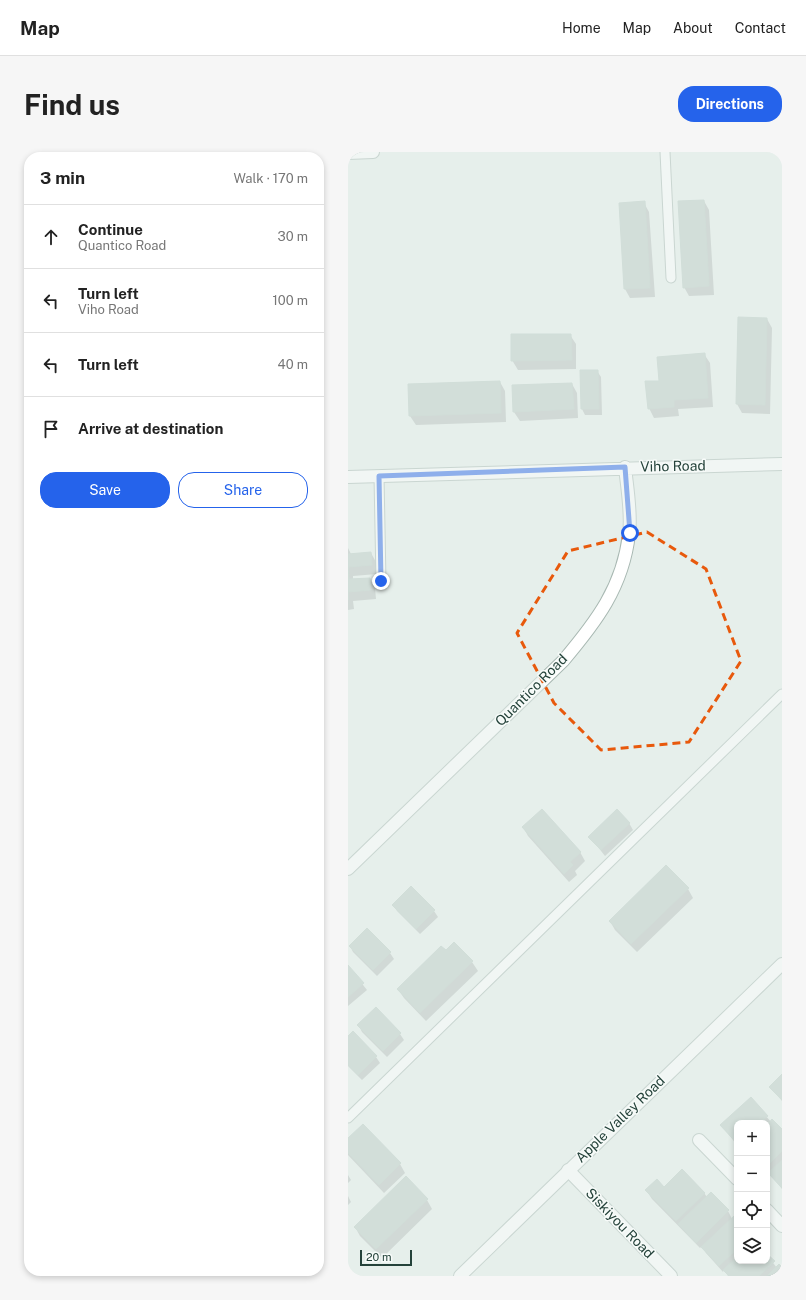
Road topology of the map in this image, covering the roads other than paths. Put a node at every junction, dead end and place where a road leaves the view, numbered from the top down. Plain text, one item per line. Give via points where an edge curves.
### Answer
1 (373, 152) edge
2 (666, 152) edge
3 (348, 153) edge
4 (671, 278) dead end
5 (782, 464) edge
6 (625, 467) junction
7 (379, 476) junction
8 (348, 477) edge
9 (381, 581) dead end
10 (782, 694) edge
11 (348, 869) edge
12 (782, 964) edge
13 (348, 1118) edge
14 (699, 1140) dead end
15 (568, 1170) junction
16 (734, 1176) edge
17 (770, 1213) edge
18 (782, 1226) edge
19 (460, 1276) edge
20 (671, 1276) edge

1 - 3 street
2 - 4 lane
5 - 6 street, Viho Road
6 - 7 street, Viho Road
6 - 11 street, Quantico Road via 630,533 623,567 608,602 590,630 563,661
7 - 8 street, Viho Road
7 - 9 lane
10 - 13 lane
12 - 15 street, Apple Valley Road
14 - 16 street
15 - 19 street, Apple Valley Road
15 - 20 street, Siskiyou Road
17 - 18 street

